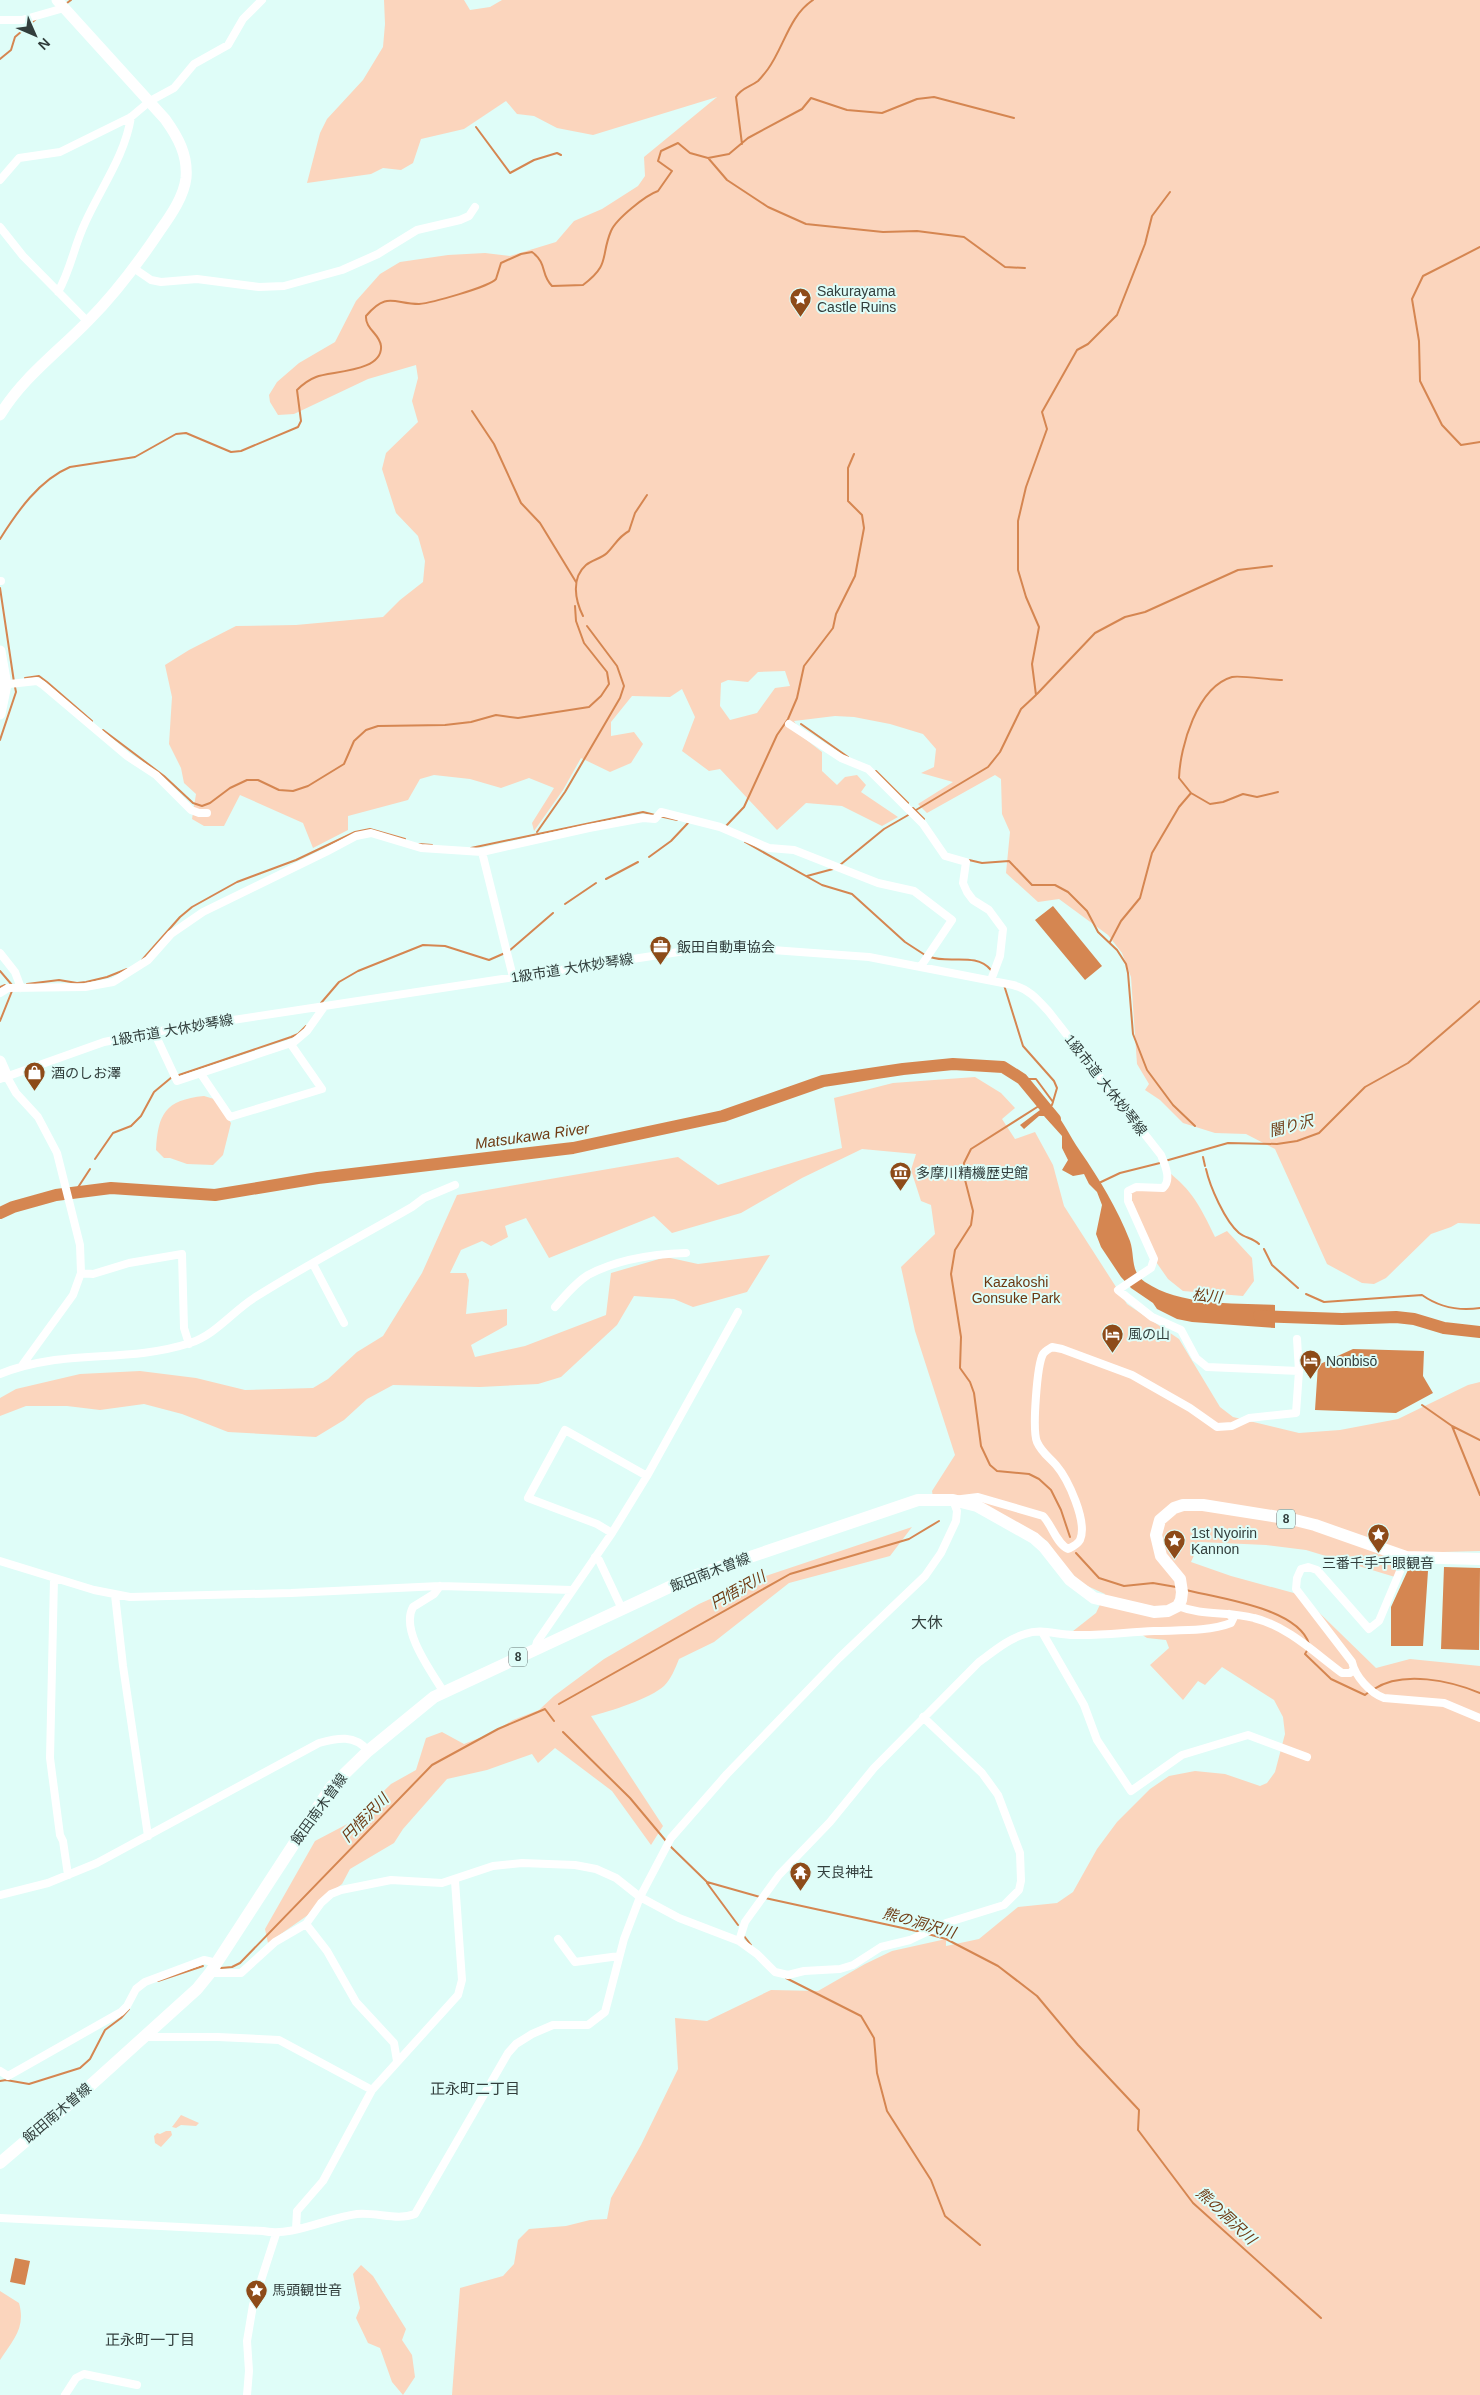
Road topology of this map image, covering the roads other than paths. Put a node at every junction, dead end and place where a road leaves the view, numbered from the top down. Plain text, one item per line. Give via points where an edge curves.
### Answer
1 (262, 0) edge
2 (61, 4) edge
3 (0, 20) edge
4 (150, 100) junction
5 (131, 117) junction
6 (0, 180) edge
7 (474, 207) dead end
8 (0, 228) edge
9 (135, 269) junction
10 (58, 292) junction
11 (88, 322) junction
12 (0, 415) edge
13 (0, 651) edge
14 (8, 685) edge
15 (0, 714) edge
16 (789, 724) dead end
17 (206, 813) dead end
18 (482, 852) junction
19 (0, 953) edge
20 (923, 963) junction
21 (513, 977) junction
22 (994, 980) junction
23 (16, 987) junction
24 (0, 993) edge
25 (324, 1006) junction
26 (154, 1032) junction
27 (290, 1043) junction
28 (0, 1061) edge
29 (201, 1074) junction
30 (3, 1078) edge
31 (455, 1185) dead end
32 (686, 1253) dead end
33 (313, 1264) junction
34 (81, 1273) junction
35 (554, 1307) dead end
36 (738, 1312) dead end
37 (344, 1323) dead end
38 (1297, 1339) dead end
39 (189, 1344) junction
40 (23, 1364) junction
41 (1299, 1371) junction
42 (0, 1374) edge
43 (647, 1476) junction
44 (953, 1500) junction
45 (612, 1533) junction
46 (595, 1556) junction
47 (1406, 1557) junction
48 (1480, 1558) edge
49 (0, 1561) edge
50 (54, 1578) junction
51 (440, 1586) junction
52 (572, 1590) junction
53 (115, 1595) junction
54 (1179, 1603) junction
55 (622, 1609) junction
56 (1229, 1614) junction
57 (1042, 1632) junction
58 (535, 1649) junction
59 (1354, 1669) junction
60 (443, 1691) junction
61 (923, 1717) junction
62 (1480, 1718) edge
63 (368, 1751) junction
64 (1307, 1756) dead end
65 (148, 1836) junction
66 (68, 1875) junction
67 (455, 1881) junction
68 (0, 1895) edge
69 (640, 1898) junction
70 (306, 1924) junction
71 (558, 1939) dead end
72 (739, 1941) junction
73 (619, 1956) junction
74 (213, 1968) junction
75 (145, 2037) junction
76 (397, 2061) junction
77 (0, 2072) edge
78 (372, 2090) junction
79 (0, 2163) edge
80 (0, 2218) edge
81 (296, 2229) junction
82 (276, 2234) junction
83 (137, 2385) dead end
84 (65, 2395) edge
85 (247, 2395) edge

1 - 4 street via 243,19 228,45 194,64 174,88
2 - 3 street via 22,20
2 - 4 street
4 - 5 street
4 - 9 street via 178,138 185,156 186,179 176,206
5 - 6 street via 60,152 19,158
5 - 10 street via 118,157 84,224 69,273
7 - 9 street via 469,216 417,230 378,254 342,270 284,286 197,279 161,282 151,280
8 - 10 street
9 - 11 street
10 - 11 street
11 - 12 street via 24,383
13 - 14 street
14 - 15 street
14 - 17 street via 37,681 127,756 156,775 190,810
16 - 22 street via 841,758 868,769 912,812 945,856 966,862 963,883 967,892 989,910 1003,929
18 - 20 street via 589,828 654,819 660,812 724,828 769,848 794,850 878,883 914,891 952,920
18 - 21 street
18 - 23 street via 421,848 371,833 356,836 203,912 172,934 148,960 112,982 86,987
19 - 23 street
20 - 21 street, 1級市道 大休妙琴線 via 718,946
20 - 22 street, 1級市道 大休妙琴線
21 - 25 street, 1級市道 大休妙琴線
22 - 41 street, 1級市道 大休妙琴線 via 1021,987 1034,995 1161,1156 1167,1180 1163,1188 1136,1187 1128,1191 1127,1196 1154,1259 1151,1268 1118,1290 1142,1311 1181,1330 1196,1358 1207,1368
23 - 24 street
25 - 26 street, 1級市道 大休妙琴線
25 - 27 street via 307,1031
26 - 29 street via 177,1081
26 - 30 street, 1級市道 大休妙琴線 via 104,1042
27 - 29 street
27 - 29 street via 322,1089 230,1117
28 - 30 street
30 - 34 street via 40,1121 57,1153 80,1245
31 - 33 street via 424,1198
32 - 35 street via 656,1254 605,1268 587,1276
33 - 37 street
33 - 39 street via 239,1308 205,1338
34 - 39 street via 93,1274 129,1263 182,1254 184,1328
34 - 40 street via 74,1295
36 - 43 street
38 - 41 street
39 - 40 street via 145,1354 62,1358
40 - 42 street
41 - 44 street via 1296,1413 1249,1418 1232,1426 1217,1427 1132,1375 1052,1347 1042,1355 1038,1374 1035,1436 1044,1455 1068,1482 1081,1520 1080,1539 1068,1549 1043,1516 978,1497
43 - 45 street
43 - 45 street via 565,1430 528,1498 597,1524
44 - 54 main road, 飯田南木曽線 / 8 via 977,1506 1034,1538 1070,1580 1094,1598 1154,1612 1168,1611
44 - 55 main road, 飯田南木曽線 / 8 via 918,1500 691,1577
44 - 69 street via 956,1521 925,1576 839,1658 727,1774 671,1838
45 - 46 street
46 - 52 street
46 - 55 street
47 - 48 main road, 8
47 - 54 main road, 8 via 1315,1525 1203,1505 1183,1505 1160,1520 1156,1535 1161,1556 1180,1579 1182,1592
47 - 59 street via 1379,1621 1372,1628 1317,1570 1302,1569 1296,1578 1296,1589
49 - 50 street
50 - 53 street
50 - 66 street via 50,1758
51 - 52 street
51 - 53 street via 291,1594
51 - 60 street via 434,1594 413,1607 409,1623
52 - 58 street
53 - 65 street
54 - 56 street via 1194,1613
55 - 58 main road, 飯田南木曽線 / 8
56 - 57 street via 1233,1619 1231,1623 1196,1629 1109,1636
56 - 59 street via 1273,1625 1342,1673 1350,1673
57 - 61 street via 1024,1634 979,1662
57 - 64 street via 1084,1705 1097,1740 1131,1791 1182,1755 1248,1735
58 - 60 main road, 飯田南木曽線 / 8
59 - 62 street via 1376,1695 1444,1703
60 - 63 main road, 飯田南木曽線 / 8
61 - 72 street via 779,1875 745,1922
61 - 72 street via 982,1773 998,1795 1020,1853 1019,1890 1004,1905 946,1923 921,1936 880,1946 862,1961 840,1970 775,1972
63 - 65 street via 357,1742 341,1737 320,1743
63 - 74 main road, 飯田南木曽線 / 8 via 331,1787
65 - 66 street
66 - 68 street
67 - 69 street via 493,1866 522,1863 575,1865 596,1869 616,1878
67 - 70 street via 391,1880 341,1890 321,1903
67 - 76 street via 462,1980 458,1995
69 - 72 street via 679,1918
69 - 73 street
70 - 74 street via 275,1942 241,1973
70 - 76 street via 327,1951 356,2002 394,2043
71 - 73 street via 575,1962
73 - 81 street via 608,2006 597,2020 588,2025 553,2025 532,2034 508,2053 415,2214 406,2217 357,2214
74 - 75 main road, 飯田南木曽線 / 8 via 184,2002
74 - 77 street via 204,1960 145,1982 136,1989 121,2012 8,2076
75 - 78 street via 279,2040
75 - 79 main road, 飯田南木曽線 / 8
76 - 78 street
78 - 81 street via 323,2181 297,2211
80 - 82 street via 263,2230
81 - 82 street
82 - 85 street via 253,2305 247,2341
83 - 84 street via 84,2374 76,2378

